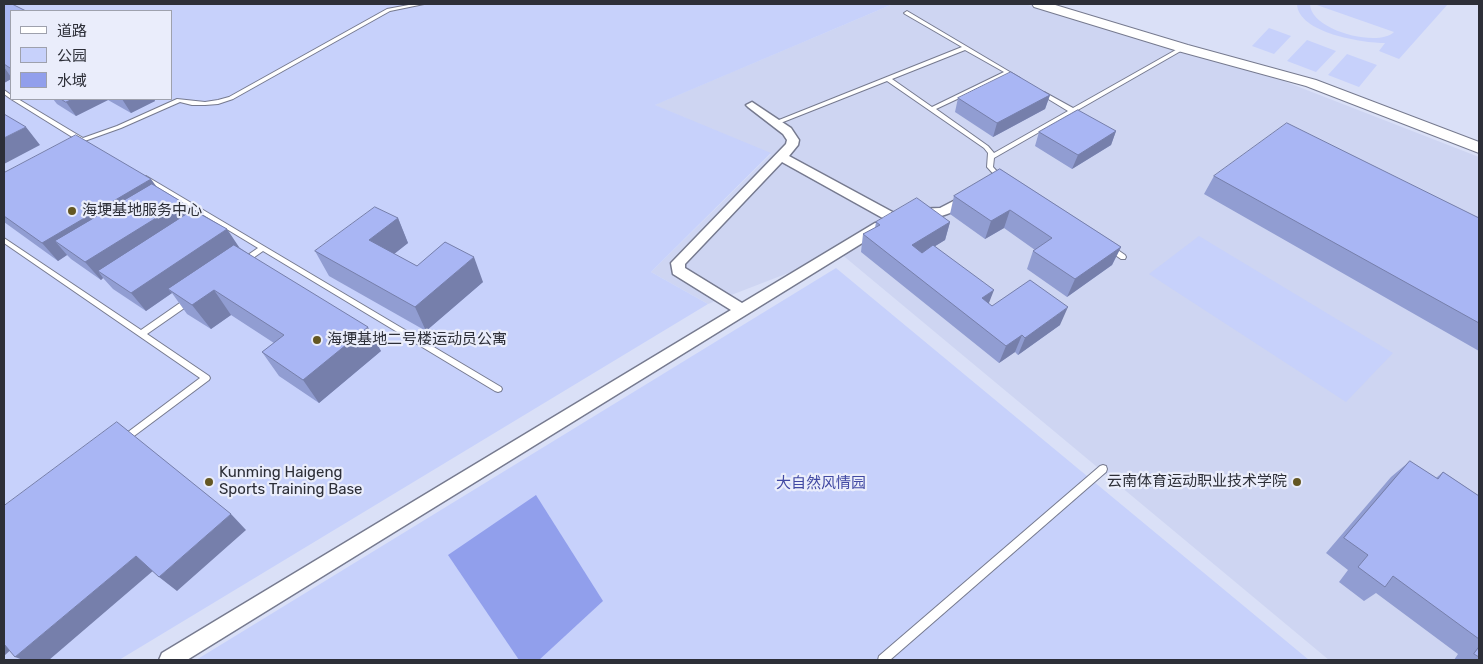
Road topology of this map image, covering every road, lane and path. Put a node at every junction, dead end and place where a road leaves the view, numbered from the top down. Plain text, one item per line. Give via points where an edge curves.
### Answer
1 (392, 4) edge
2 (422, 4) edge
3 (1039, 4) edge
4 (401, 7) junction
5 (907, 13) dead end
6 (965, 48) junction
7 (1182, 48) junction
8 (1007, 73) junction
9 (887, 78) junction
10 (1024, 82) edge
11 (1040, 92) edge
12 (16, 100) edge
13 (752, 105) dead end
14 (932, 109) junction
15 (1073, 111) junction
16 (776, 123) junction
17 (82, 140) junction
18 (73, 144) edge
19 (90, 145) edge
20 (1479, 148) edge
21 (782, 157) junction
22 (991, 157) junction
23 (139, 174) edge
24 (996, 183) joint
25 (893, 218) junction
26 (4, 240) edge
27 (1106, 246) edge
28 (263, 248) junction
29 (1123, 256) edge
30 (238, 265) edge
31 (198, 294) edge
32 (741, 310) junction
33 (141, 334) junction
34 (498, 389) dead end
35 (112, 448) edge
36 (1103, 469) dead end
37 (169, 660) edge
38 (883, 660) edge

1 - 4 lane
2 - 4 lane
3 - 7 street
4 - 17 lane via 389,10 231,98 219,103 179,100 119,128
5 - 6 lane
6 - 8 lane
6 - 9 lane
7 - 15 lane
7 - 20 street via 1311,83
8 - 10 lane
8 - 14 lane
9 - 14 lane
9 - 16 lane
11 - 15 lane
12 - 17 lane
13 - 16 street
14 - 22 lane via 986,147
15 - 22 lane
16 - 21 street via 793,140
17 - 18 lane
17 - 19 lane
21 - 25 street
21 - 32 street via 678,263 678,270 687,277 725,297
22 - 24 lane via 990,167
23 - 28 lane
24 - 25 street via 943,213 911,211
25 - 32 street
26 - 33 lane
27 - 29 lane
28 - 30 lane
28 - 34 lane
31 - 33 lane
32 - 37 street
33 - 35 lane via 206,378
36 - 38 lane

